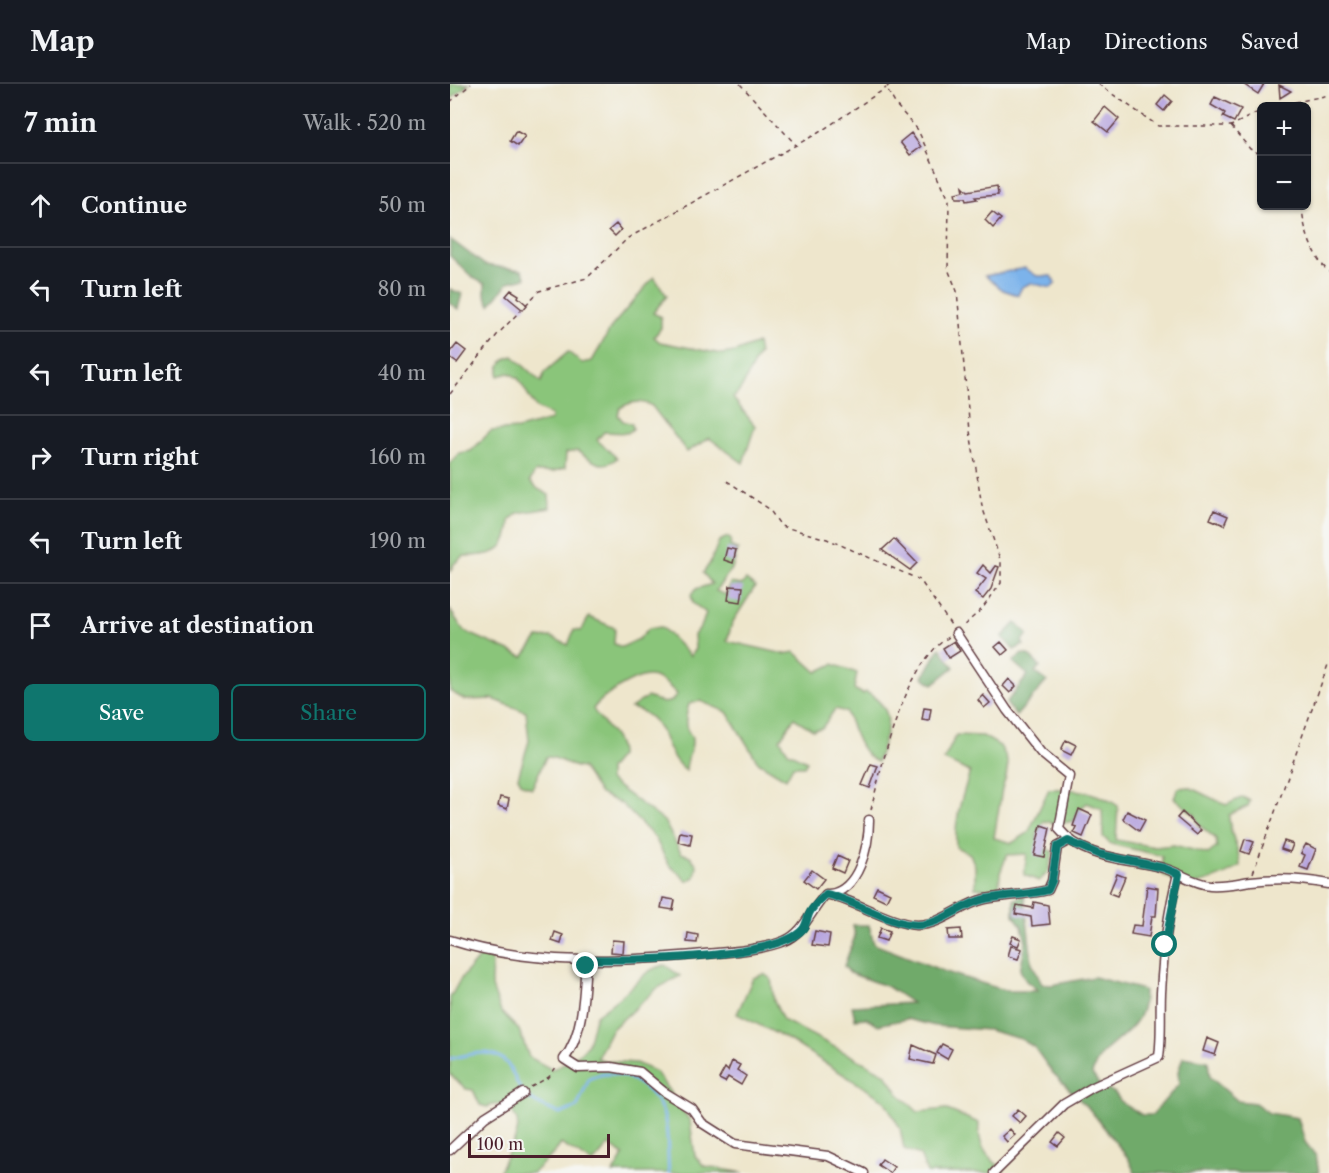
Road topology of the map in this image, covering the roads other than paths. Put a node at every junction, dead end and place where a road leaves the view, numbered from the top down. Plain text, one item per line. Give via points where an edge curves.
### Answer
1 (956, 633) road end
2 (869, 820) road end
3 (1068, 841) junction
4 (1179, 874) junction
5 (1329, 884) edge
6 (826, 894) junction
7 (450, 940) edge
8 (586, 959) junction
9 (523, 1093) road end
10 (450, 1150) edge
11 (864, 1173) edge
12 (994, 1173) edge

1 - 3 street via 1006,710 1041,753 1069,776 1059,829
2 - 6 street via 864,852 851,882 836,893
3 - 4 street via 1098,854
3 - 6 street via 1057,847 1048,890 982,899 934,922 916,925 899,921
4 - 5 street via 1207,885 1278,879
4 - 12 street via 1163,960 1160,1057 1064,1104
6 - 8 street via 811,910 803,929 784,941 737,952
7 - 8 street via 477,949
8 - 11 street via 574,1043 564,1059 578,1068 611,1067 640,1072 692,1109 702,1123 735,1144 828,1156
9 - 10 street via 485,1117

